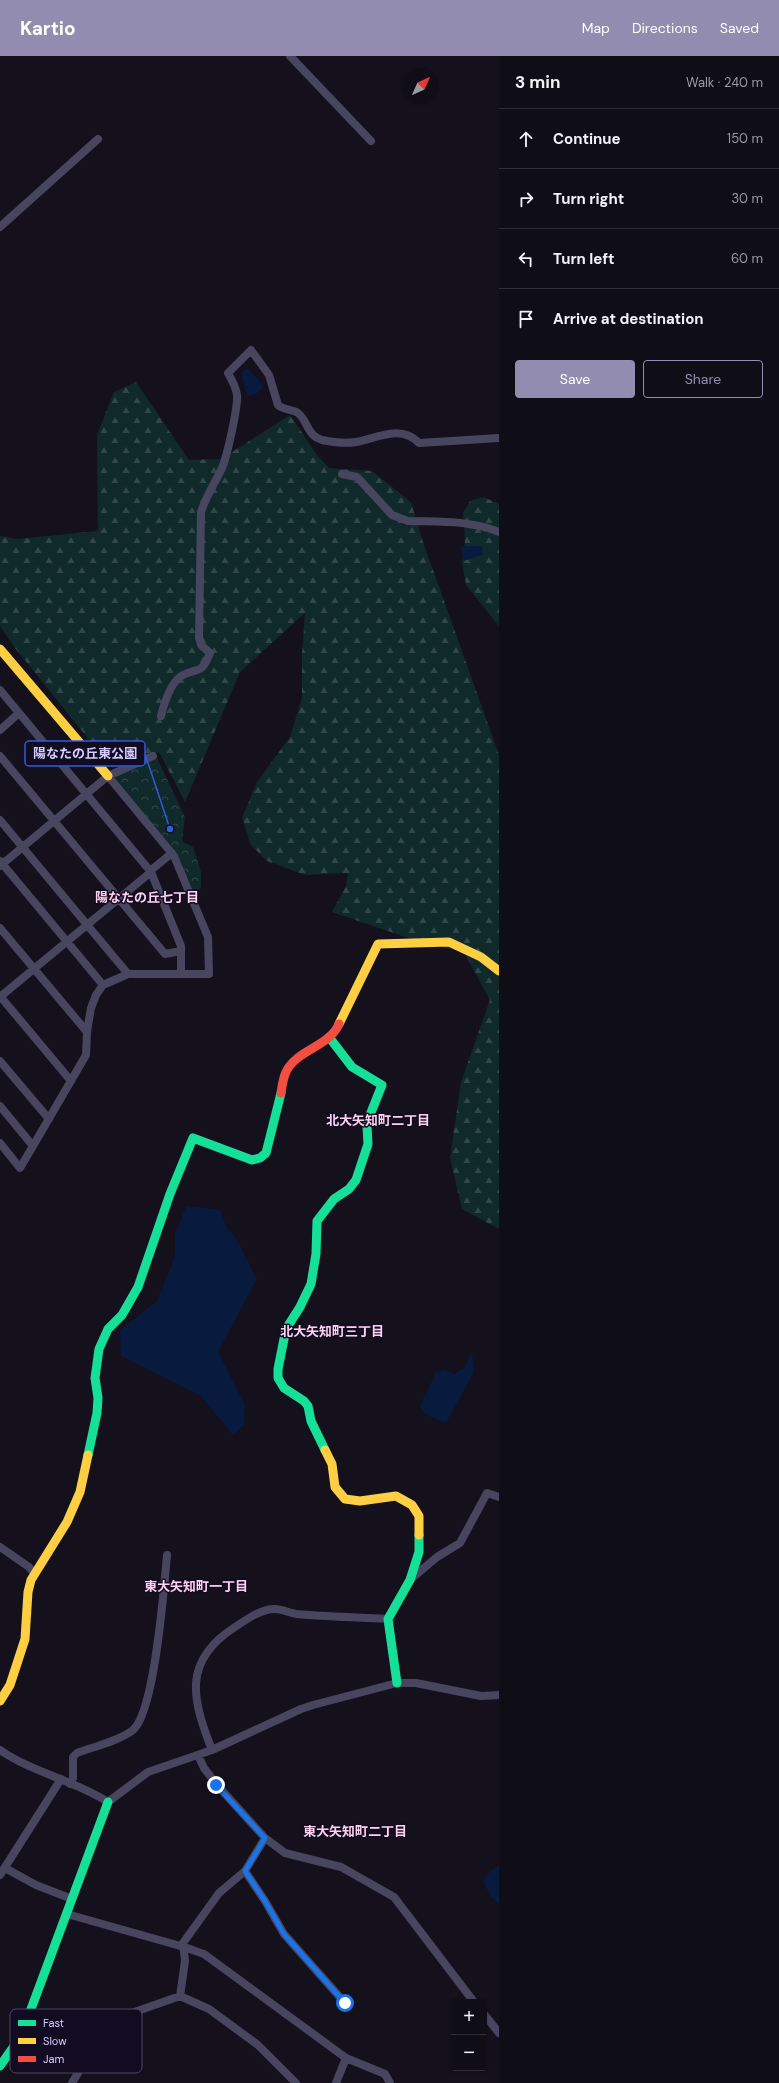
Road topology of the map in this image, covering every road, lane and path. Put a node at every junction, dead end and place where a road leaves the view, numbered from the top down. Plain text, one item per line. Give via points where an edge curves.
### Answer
1 (290, 56) edge
2 (98, 139) dead end
3 (371, 141) dead end
4 (0, 227) edge
5 (499, 438) edge
6 (342, 474) dead end
7 (499, 532) edge
8 (0, 649) edge
9 (0, 690) edge
10 (19, 713) junction
11 (161, 716) dead end
12 (0, 730) edge
13 (0, 756) edge
14 (153, 756) dead end
15 (108, 776) junction
16 (86, 793) junction
17 (0, 820) edge
18 (55, 821) junction
19 (22, 847) junction
20 (172, 853) junction
21 (1, 863) edge
22 (151, 872) junction
23 (119, 898) junction
24 (87, 924) junction
25 (0, 928) edge
26 (66, 941) junction
27 (181, 951) junction
28 (33, 969) junction
29 (499, 971) edge
30 (128, 974) junction
31 (181, 974) junction
32 (104, 985) junction
33 (0, 996) edge
34 (87, 1032) junction
35 (330, 1037) junction
36 (0, 1061) edge
37 (71, 1081) junction
38 (0, 1106) edge
39 (49, 1119) junction
40 (0, 1144) edge
41 (33, 1146) junction
42 (499, 1497) edge
43 (0, 1547) edge
44 (167, 1555) dead end
45 (34, 1573) junction
46 (410, 1580) junction
47 (388, 1619) junction
48 (397, 1684) junction
49 (499, 1696) edge
50 (0, 1701) edge
51 (0, 1750) edge
52 (212, 1750) junction
53 (198, 1755) junction
54 (61, 1778) junction
55 (70, 1784) junction
56 (108, 1802) junction
57 (265, 1838) junction
58 (2, 1871) edge
59 (245, 1871) junction
60 (72, 1899) junction
61 (67, 1914) junction
62 (184, 1946) junction
63 (180, 1996) junction
64 (472, 1999) edge
65 (345, 2003) dead end
66 (31, 2009) edge
67 (142, 2009) edge
68 (487, 2018) edge
69 (499, 2033) edge
70 (10, 2052) edge
71 (346, 2058) junction
72 (0, 2066) edge
73 (78, 2073) edge
74 (72, 2083) edge
75 (296, 2083) edge
76 (336, 2083) edge
77 (390, 2083) edge

1 - 3 street
2 - 4 street
5 - 11 street via 419,443 412,435 399,432 342,443 318,438 310,432 299,414 278,405 269,375 251,350 228,373 237,397 233,420 223,466 206,495 201,512 199,638 201,645 210,653 205,664 197,672 182,676 167,695
6 - 7 street via 357,478 392,515 400,519 470,523
8 - 15 street
9 - 10 street
10 - 12 street
10 - 16 street
13 - 18 street
14 - 15 street
15 - 16 street
15 - 20 street
16 - 18 street
16 - 22 street
17 - 19 street
18 - 19 street
18 - 23 street
19 - 21 street
19 - 24 street
20 - 22 street
20 - 31 street via 208,937 209,974
21 - 26 street
22 - 23 street
22 - 27 street
23 - 24 street
23 - 27 street via 165,954
24 - 26 street
24 - 30 street
25 - 28 street
26 - 28 street
26 - 32 street
27 - 31 street
28 - 33 street
28 - 34 street
29 - 35 street via 481,957 449,942 378,944 340,1022
30 - 31 street
30 - 32 street
32 - 34 street via 96,995 91,1008
33 - 37 street
34 - 37 street via 86,1056
35 - 45 street via 296,1060 286,1071 269,1146 260,1158 252,1160 193,1138 170,1194 138,1287 122,1315 108,1330 99,1349 94,1378 98,1398 97,1413 80,1492 68,1522
35 - 46 street via 352,1067 382,1085 370,1114 367,1126 368,1144 356,1180 349,1189 334,1199 317,1220 316,1254 311,1284 286,1329 278,1378 284,1388 308,1406 311,1421 332,1464 335,1487 344,1499 360,1501 396,1496 412,1505 418,1512 419,1552
36 - 39 street
37 - 39 street
38 - 41 street
39 - 41 street
40 - 41 street via 20,1168
42 - 46 street via 487,1493 460,1543 437,1557
43 - 45 street via 30,1567
44 - 55 street via 154,1668 138,1725 124,1735 77,1753 73,1757 73,1778
45 - 50 street via 28,1592 25,1639 10,1685
46 - 47 street
47 - 48 street
47 - 52 street via 296,1614 274,1608 262,1611 225,1634 206,1652 198,1669 196,1685 199,1717
48 - 49 street via 416,1683 481,1696
48 - 52 street via 301,1709
51 - 54 street via 40,1772
52 - 53 street
53 - 56 street via 148,1772
53 - 57 street via 208,1775
54 - 55 street
54 - 58 street
55 - 56 street
56 - 60 street
57 - 59 street
57 - 64 street via 285,1853 341,1867 394,1897
58 - 60 street
59 - 62 street via 219,1893 183,1942
59 - 65 street via 284,1934
60 - 61 street
61 - 62 street
61 - 66 street
62 - 63 street
62 - 71 street via 208,1957
63 - 67 street
63 - 75 street via 208,2009 258,2045
68 - 69 street
70 - 72 street
71 - 76 street
71 - 77 street via 385,2074
73 - 74 street

